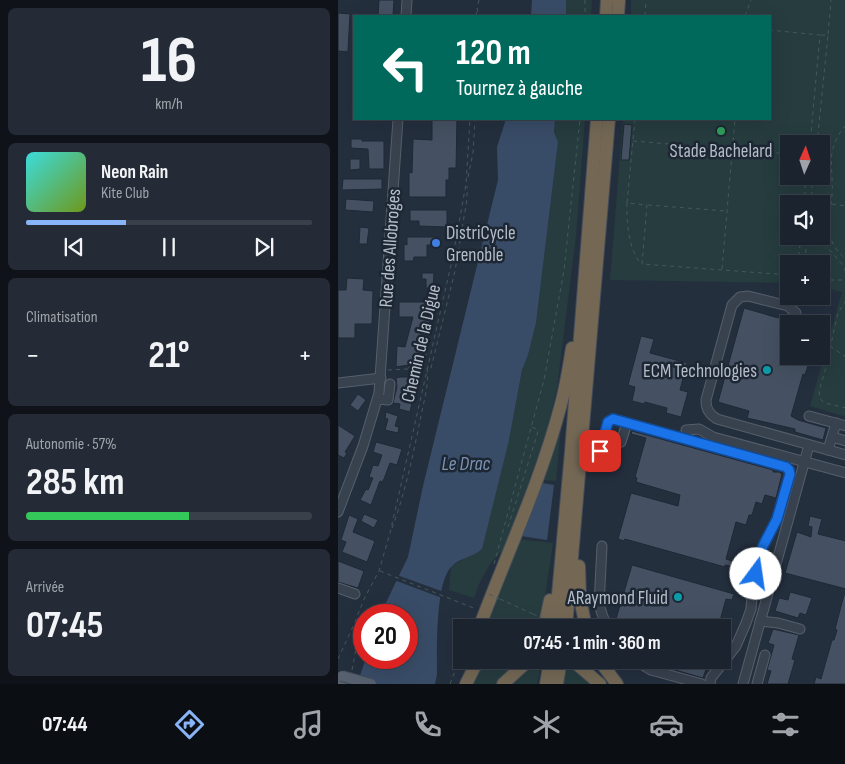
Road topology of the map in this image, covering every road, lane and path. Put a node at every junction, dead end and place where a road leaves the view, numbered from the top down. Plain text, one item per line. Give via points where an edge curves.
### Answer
1 (407, 0) edge
2 (478, 0) edge
3 (585, 0) edge
4 (607, 0) edge
5 (646, 0) edge
6 (751, 0) edge
7 (831, 0) edge
8 (406, 15) edge
9 (477, 15) edge
10 (586, 15) edge
11 (606, 15) edge
12 (645, 15) edge
13 (746, 15) edge
14 (771, 30) edge
15 (820, 35) junction
16 (828, 36) junction
17 (398, 120) edge
18 (470, 120) edge
19 (475, 120) edge
20 (580, 120) edge
21 (597, 120) edge
22 (609, 120) edge
23 (635, 120) edge
24 (735, 120) edge
25 (846, 125) edge
26 (811, 135) edge
27 (818, 135) edge
28 (633, 141) junction
29 (732, 150) junction
30 (780, 153) edge
31 (466, 184) junction
32 (627, 203) junction
33 (830, 204) joint
34 (647, 205) junction
35 (846, 206) edge
36 (727, 211) junction
37 (830, 230) edge
38 (588, 234) junction
39 (826, 245) edge
40 (846, 259) edge
41 (642, 264) junction
42 (722, 270) junction
43 (780, 274) edge
44 (846, 274) edge
45 (830, 280) edge
46 (846, 280) edge
47 (845, 301) edge
48 (796, 313) dead end
49 (830, 346) joint
50 (430, 355) junction
51 (846, 357) edge
52 (827, 365) edge
53 (427, 368) junction
54 (409, 369) junction
55 (381, 374) junction
56 (338, 383) edge
57 (390, 384) dead end
58 (378, 400) junction
59 (846, 408) edge
60 (810, 416) dead end
61 (627, 423) junction
62 (836, 423) junction
63 (846, 426) edge
64 (532, 427) junction
65 (686, 430) dead end
66 (758, 431) junction
67 (832, 437) junction
68 (846, 440) edge
69 (621, 442) dead end
70 (809, 445) junction
71 (753, 448) junction
72 (828, 450) junction
73 (600, 451) dead end
74 (846, 455) edge
75 (805, 462) junction
76 (846, 473) edge
77 (578, 497) junction
78 (516, 501) dead end
79 (338, 512) edge
80 (564, 524) junction
81 (390, 533) junction
82 (602, 546) dead end
83 (492, 569) dead end
84 (381, 571) junction
85 (338, 588) edge
86 (750, 589) junction
87 (355, 594) dead end
88 (489, 594) dead end
89 (768, 594) junction
90 (478, 603) dead end
91 (362, 604) edge
92 (483, 619) edge
93 (544, 619) edge
94 (546, 619) edge
95 (556, 619) edge
96 (566, 619) edge
97 (584, 619) edge
98 (604, 619) edge
99 (760, 621) junction
100 (353, 626) edge
101 (800, 629) dead end
102 (765, 655) dead end
103 (338, 659) edge
104 (353, 667) edge
105 (456, 669) edge
106 (464, 669) edge
107 (474, 669) edge
108 (519, 669) edge
109 (548, 669) edge
110 (560, 669) edge
111 (582, 669) edge
112 (606, 669) edge
113 (650, 669) edge
114 (746, 673) junction
115 (341, 680) edge
116 (758, 681) edge
117 (371, 684) edge
118 (450, 684) edge
119 (460, 684) edge
120 (466, 684) edge
121 (503, 684) edge
122 (546, 684) edge
123 (557, 684) edge
124 (600, 684) edge
125 (617, 684) edge
126 (702, 684) edge
127 (710, 684) edge
128 (743, 684) edge

1 - 8 street
2 - 9 path
3 - 10 path
4 - 11 highway
5 - 12 path
6 - 13 path
7 - 16 path
14 - 15 path
15 - 16 path
15 - 26 path
16 - 27 path
17 - 55 street, Rue des Allobroges
18 - 31 path, Chemin de la Digue
19 - 31 path via 473,153
20 - 64 path via 564,270
21 - 38 highway
22 - 77 highway
23 - 28 path
24 - 29 path
25 - 33 path via 834,142
28 - 29 path
28 - 32 path
29 - 30 path
29 - 36 path
31 - 50 path, Chemin de la Digue
31 - 53 path via 467,198 455,271 431,368
32 - 34 path
32 - 41 path via 631,240 636,259
33 - 35 path
34 - 36 path
34 - 41 path
36 - 42 path
37 - 40 path via 833,245
38 - 80 highway
38 - 92 highway via 579,279 572,348 559,412
39 - 44 path via 844,266
41 - 42 path
42 - 43 path
45 - 46 path
47 - 49 path via 838,313
48 - 66 street via 788,306 748,296 740,297 732,305 706,406 717,419
49 - 51 path
50 - 53 path, Chemin de la Digue
50 - 54 path via 426,354 424,366
52 - 59 path via 819,391 820,399
53 - 54 path
53 - 81 path, Chemin de la Digue
53 - 81 path via 418,428
54 - 55 path
55 - 56 street
55 - 58 street, Rue des Allobroges
57 - 58 street via 388,400
58 - 79 street
60 - 62 street
61 - 69 street
61 - 73 street via 610,419
61 - 86 street via 789,470 777,519 763,546
62 - 63 street
62 - 67 street
64 - 78 path via 538,432
64 - 83 path
65 - 71 street via 699,429 713,437
66 - 70 street
66 - 71 street
67 - 68 street
67 - 72 street
70 - 72 street
70 - 75 street
71 - 75 street
72 - 74 street
75 - 76 street
75 - 89 street
77 - 96 highway
77 - 97 highway via 582,514 579,589
80 - 94 highway
80 - 95 highway
81 - 84 path, Chemin de la Digue
82 - 98 street via 599,605
84 - 90 path via 476,609
84 - 91 path, Chemin de la Digue
85 - 87 street
86 - 89 street
86 - 127 street via 750,610 736,646 711,678
88 - 93 path, bridge
89 - 99 street
99 - 101 street
99 - 114 street
100 - 103 path, Chemin de la Digue
102 - 116 street
104 - 115 path
105 - 118 path
106 - 119 highway
107 - 120 highway
108 - 121 highway
109 - 122 highway
110 - 123 highway
111 - 124 highway
112 - 125 highway
113 - 126 street
114 - 116 street
114 - 128 street
115 - 117 main road, bridge

